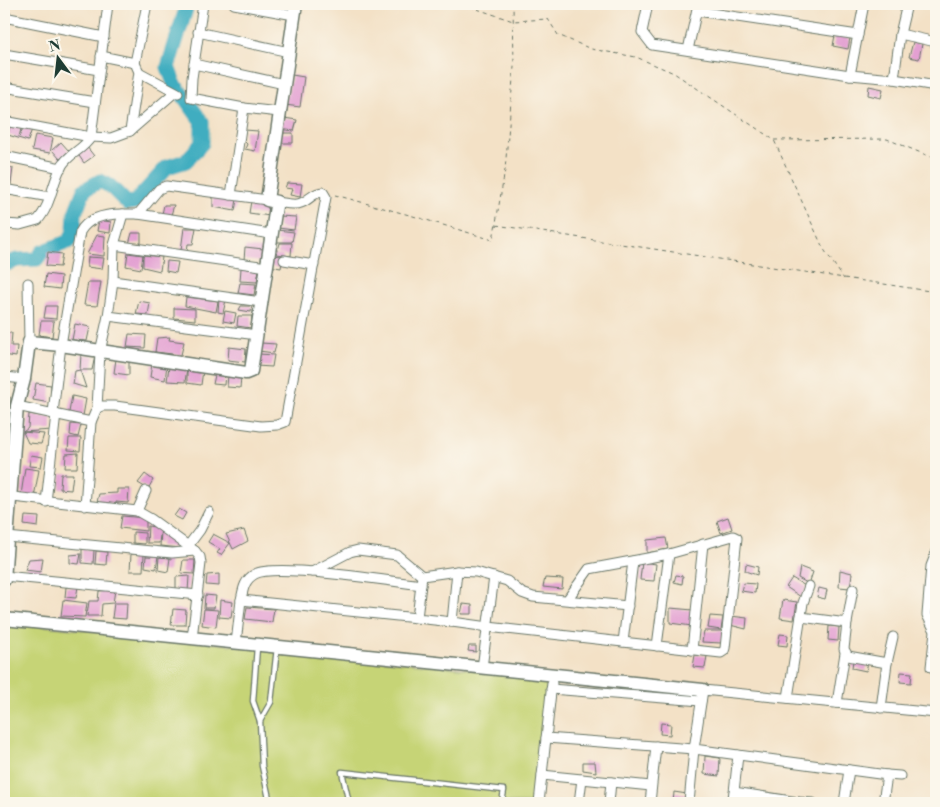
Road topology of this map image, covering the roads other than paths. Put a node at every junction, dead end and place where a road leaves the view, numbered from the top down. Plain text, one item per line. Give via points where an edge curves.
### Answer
1 (108, 4) edge
2 (148, 4) edge
3 (203, 4) edge
4 (234, 4) edge
5 (648, 4) edge
6 (864, 4) edge
7 (907, 4) edge
8 (697, 7) edge
9 (295, 9) edge
10 (4, 18) edge
11 (198, 32) junction
12 (900, 34) junction
13 (858, 35) junction
14 (104, 37) junction
15 (936, 42) edge
16 (688, 50) junction
17 (289, 52) junction
18 (4, 54) edge
19 (101, 56) junction
20 (135, 63) junction
21 (194, 64) junction
22 (100, 70) junction
23 (139, 72) junction
24 (850, 75) junction
25 (894, 79) junction
26 (284, 84) junction
27 (936, 86) edge
28 (4, 87) edge
29 (95, 102) junction
30 (244, 108) junction
31 (279, 112) junction
32 (4, 121) edge
33 (130, 131) junction
34 (91, 137) junction
35 (4, 156) edge
36 (61, 168) junction
37 (4, 189) edge
38 (231, 195) junction
39 (50, 197) junction
40 (272, 201) junction
41 (123, 214) junction
42 (138, 214) junction
43 (4, 224) edge
44 (271, 234) junction
45 (114, 245) junction
46 (284, 260) dead end
47 (314, 265) junction
48 (267, 266) junction
49 (113, 281) junction
50 (28, 283) dead end
51 (262, 302) junction
52 (108, 316) junction
53 (256, 335) junction
54 (29, 342) junction
55 (61, 345) junction
56 (100, 352) junction
57 (4, 377) edge
58 (24, 379) junction
59 (18, 406) junction
60 (97, 408) junction
61 (54, 414) junction
62 (91, 422) junction
63 (146, 491) dead end
64 (7, 497) edge
65 (46, 502) junction
66 (85, 506) junction
67 (137, 511) junction
68 (209, 512) dead end
69 (7, 537) junction
70 (703, 544) junction
71 (192, 549) junction
72 (936, 553) edge
73 (668, 554) junction
74 (633, 561) junction
75 (934, 563) edge
76 (457, 571) junction
77 (312, 572) junction
78 (4, 576) edge
79 (494, 577) junction
80 (4, 580) edge
81 (421, 580) junction
82 (809, 586) dead end
83 (853, 589) dead end
84 (198, 595) junction
85 (932, 596) edge
86 (241, 600) junction
87 (567, 600) junction
88 (628, 606) junction
89 (801, 617) junction
90 (417, 618) junction
91 (4, 619) edge
92 (452, 622) junction
93 (847, 623) junction
94 (488, 628) junction
95 (936, 631) edge
96 (893, 637) dead end
97 (192, 638) junction
98 (623, 642) junction
99 (236, 643) junction
100 (257, 645) junction
101 (277, 646) junction
102 (657, 646) junction
103 (692, 650) junction
104 (845, 653) junction
105 (887, 663) junction
106 (482, 668) junction
107 (936, 668) edge
108 (552, 676) junction
109 (551, 689) junction
110 (702, 696) junction
111 (788, 698) junction
112 (837, 703) junction
113 (881, 708) junction
114 (936, 713) edge
115 (260, 721) junction
116 (546, 738) junction
117 (656, 746) junction
118 (694, 749) junction
119 (738, 755) junction
120 (849, 770) junction
121 (542, 775) junction
122 (887, 775) junction
123 (900, 776) dead end
124 (582, 780) junction
125 (611, 782) junction
126 (651, 786) junction
127 (734, 792) junction
128 (762, 800) edge
129 (798, 802) edge
130 (270, 803) edge
131 (349, 803) edge
132 (502, 803) edge
133 (539, 803) edge
134 (578, 803) edge
135 (609, 803) edge
136 (650, 803) edge
137 (689, 803) edge
138 (732, 803) edge
139 (813, 803) edge
140 (844, 803) edge
141 (883, 803) edge

1 - 14 street
2 - 20 street
3 - 11 street
4 - 9 street
5 - 16 street via 642,32 652,45
6 - 13 street
7 - 12 street
8 - 13 street
8 - 16 street
9 - 17 street
10 - 14 street
11 - 17 street
11 - 21 street
12 - 15 street
12 - 25 street
13 - 24 street
14 - 19 street
16 - 24 street
17 - 26 street
18 - 22 street
19 - 20 street
19 - 22 street
20 - 23 street
21 - 26 street
21 - 30 street via 191,98
22 - 29 street
23 - 33 street
23 - 33 street via 177,93
24 - 25 street
25 - 27 street
26 - 31 street
28 - 29 street
29 - 34 street
30 - 31 street
30 - 38 street
31 - 40 street
32 - 34 street
33 - 34 street via 112,138
34 - 36 street via 85,146 69,156
35 - 36 street
36 - 39 street
37 - 39 street
38 - 40 street
38 - 42 street via 166,186
39 - 43 street via 38,220 20,225
40 - 44 street
40 - 47 street via 297,204 323,192 326,197
41 - 42 street
41 - 45 street
41 - 55 street via 97,218 83,226 80,232
42 - 44 street
44 - 48 street
45 - 48 street
45 - 49 street
46 - 47 street
47 - 60 street via 285,422 261,426 115,406
48 - 51 street
49 - 51 street
49 - 52 street
50 - 54 street
51 - 53 street
52 - 53 street
52 - 56 street
53 - 56 street via 252,367 246,373
54 - 55 street
54 - 58 street
55 - 56 street
55 - 61 street
56 - 60 street
57 - 58 street
58 - 59 street
59 - 61 street
59 - 64 street
60 - 62 street
61 - 62 street
61 - 65 street
62 - 66 street
63 - 67 street
64 - 65 street
64 - 69 street
65 - 66 street
66 - 67 street
67 - 71 street
68 - 71 street
69 - 71 street via 172,553
69 - 78 street
70 - 73 street
70 - 103 street
70 - 103 street via 733,536 737,538 724,651
71 - 84 street via 200,557
72 - 75 street
73 - 74 street
73 - 102 street
74 - 87 street via 589,569
74 - 88 street
75 - 85 street
76 - 79 street
76 - 81 street
76 - 92 street
77 - 81 street
77 - 81 street via 358,550 398,555
77 - 86 street via 257,573 244,585
78 - 80 street
78 - 84 street
79 - 87 street via 531,596
79 - 94 street
81 - 90 street
82 - 89 street
83 - 93 street
84 - 97 street
85 - 95 street via 927,615
86 - 90 street
86 - 99 street
87 - 88 street
88 - 98 street
89 - 93 street
89 - 111 street
90 - 92 street
91 - 97 street
92 - 94 street
93 - 104 street
94 - 98 street
94 - 106 street
95 - 107 street via 931,667
96 - 105 street
97 - 99 street
98 - 102 street
99 - 100 street
100 - 101 street
100 - 115 lane via 253,701
101 - 106 street
101 - 115 lane via 271,702
102 - 103 street
104 - 105 street
104 - 112 street
105 - 113 street
106 - 108 street
108 - 109 street
108 - 110 street
109 - 110 street
109 - 116 street
110 - 111 street
110 - 118 street
111 - 112 street
112 - 113 street
113 - 114 street
115 - 130 lane via 262,766
116 - 117 street
116 - 121 street
117 - 118 street
117 - 126 street
118 - 119 street
118 - 137 street
119 - 120 street
119 - 127 street
120 - 122 street
120 - 140 street
121 - 124 street
121 - 133 street
122 - 123 street
122 - 141 street
124 - 125 street
124 - 134 street
125 - 126 street
125 - 135 street
126 - 136 street
127 - 128 street
127 - 138 street
128 - 129 street
129 - 139 street
131 - 132 lane via 342,772 504,790

